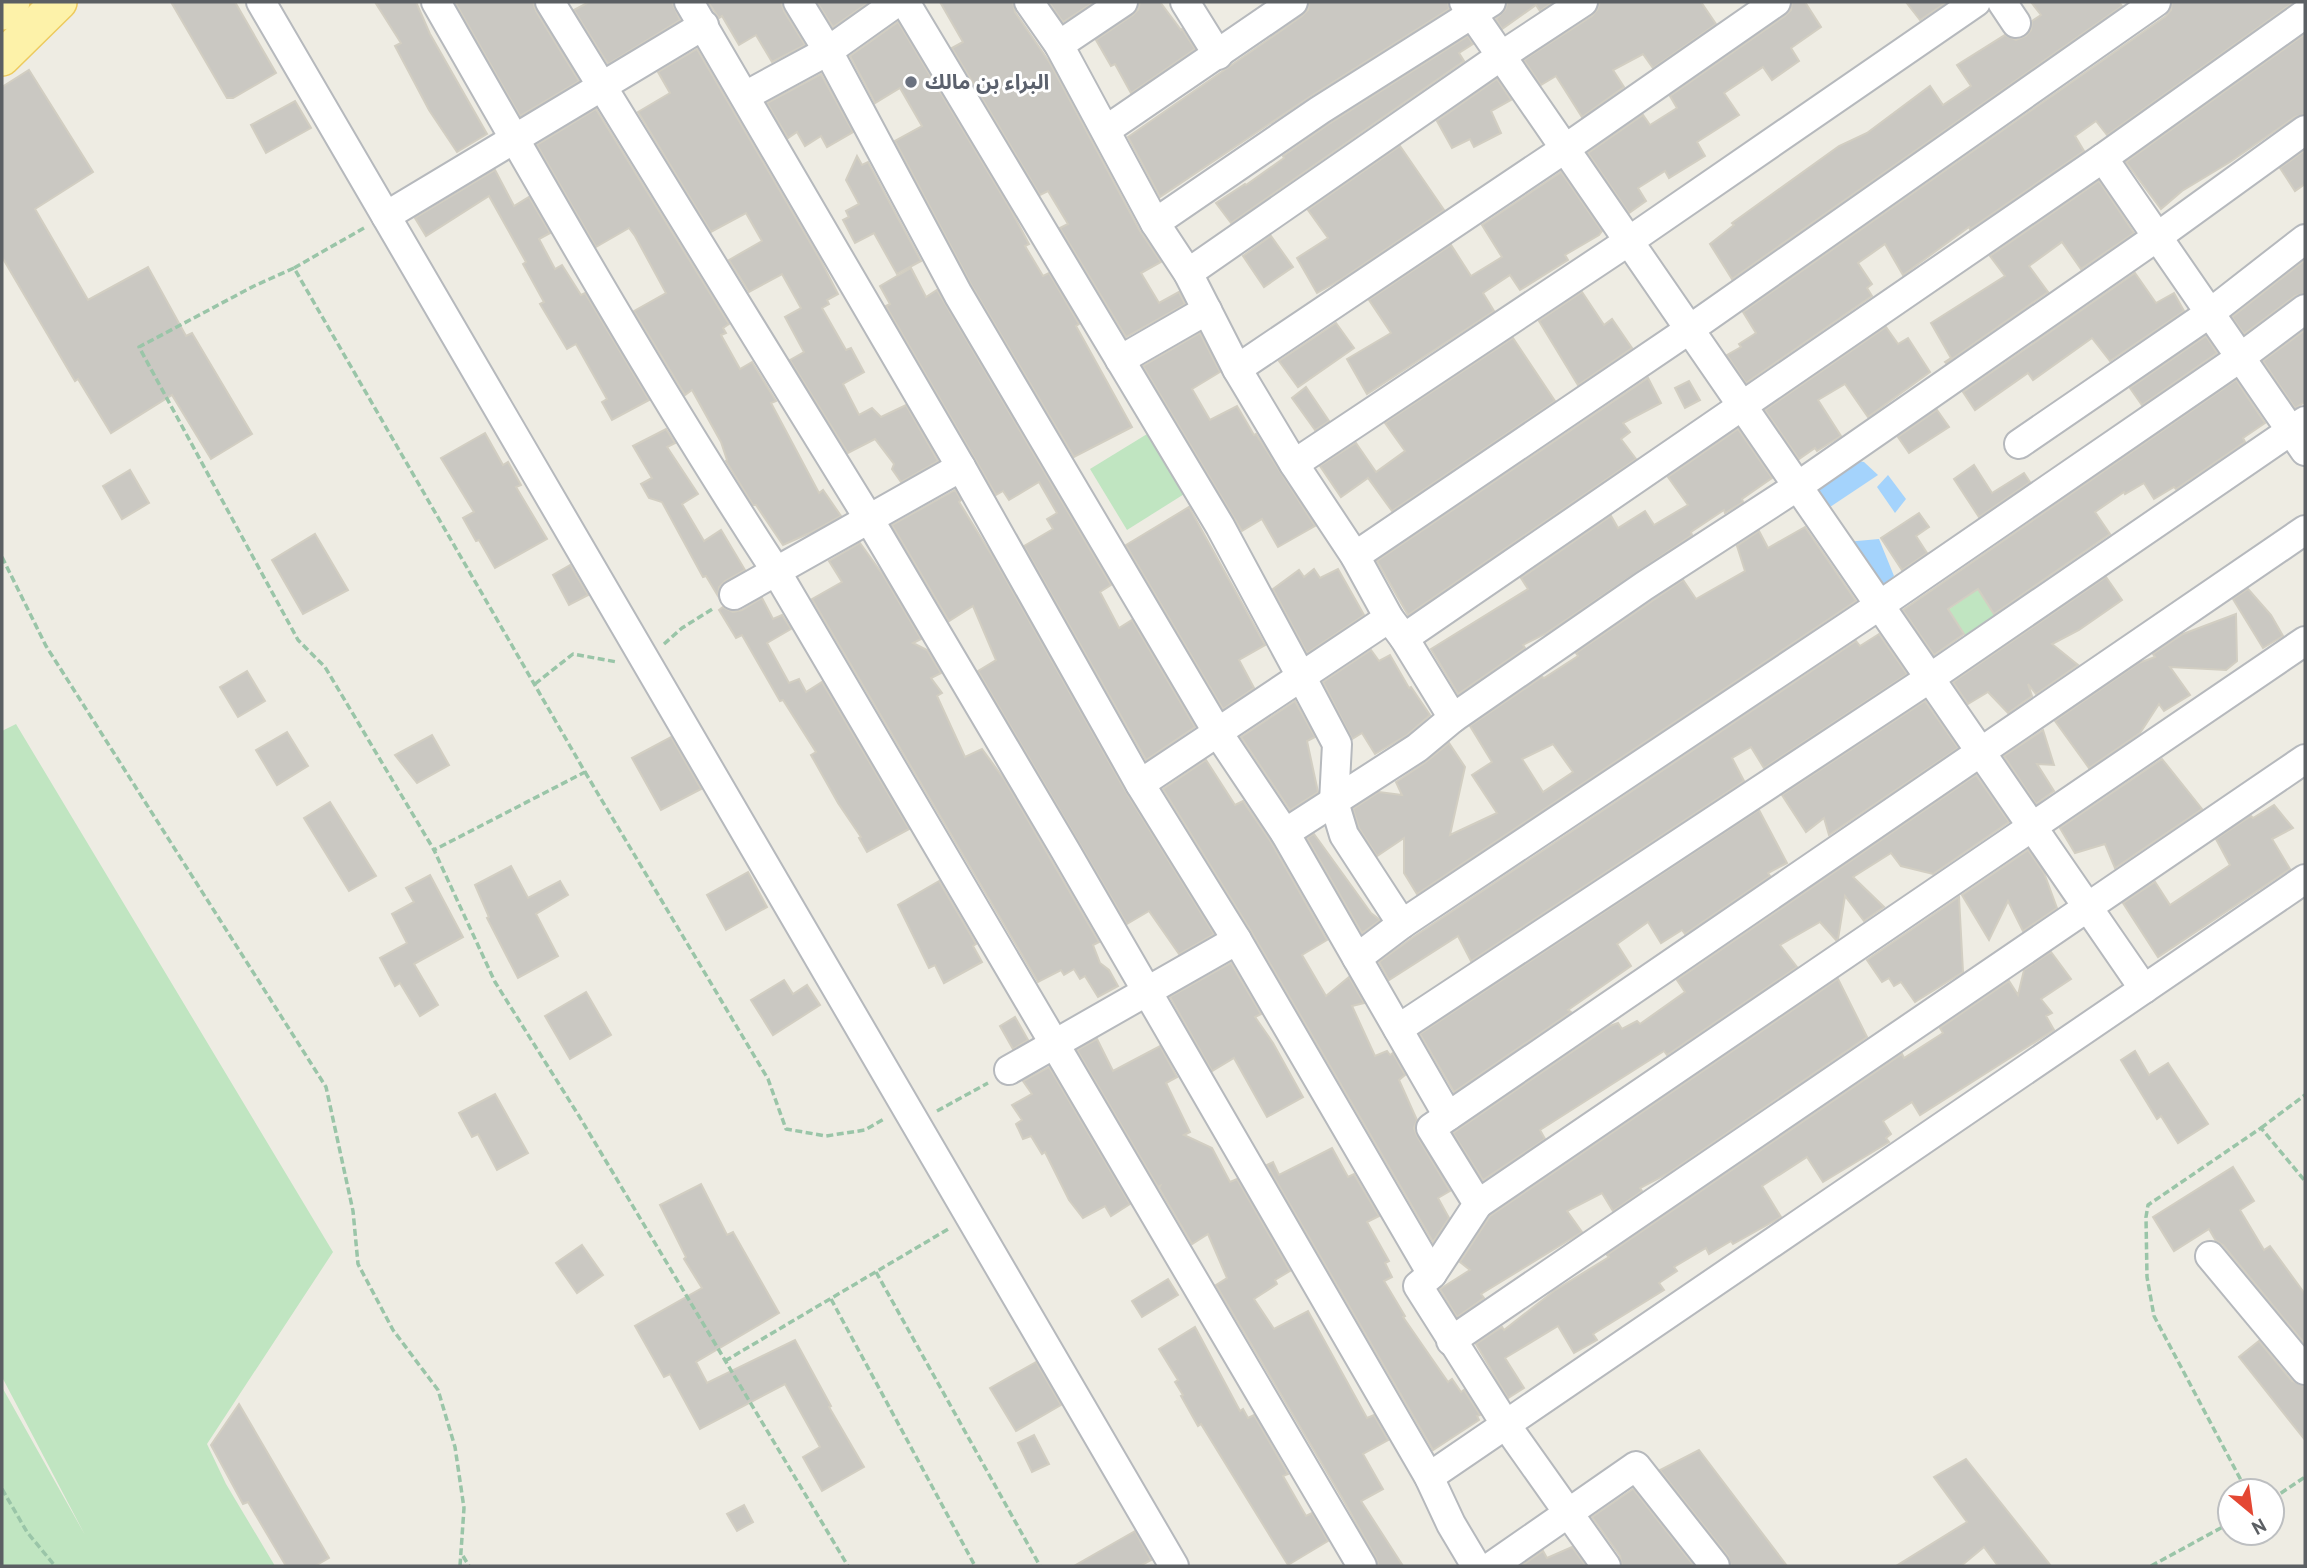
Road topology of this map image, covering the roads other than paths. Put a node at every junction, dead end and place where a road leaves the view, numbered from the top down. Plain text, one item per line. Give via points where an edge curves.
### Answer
1 (12, 2) edge
2 (59, 2) edge
3 (261, 2) edge
4 (436, 2) edge
5 (550, 2) edge
6 (798, 2) edge
7 (897, 2) edge
8 (905, 2) edge
9 (1029, 2) edge
10 (1122, 2) edge
11 (1185, 2) edge
12 (1293, 2) edge
13 (1583, 2) edge
14 (1776, 2) edge
15 (1976, 2) edge
16 (2156, 2) edge
17 (1476, 6) edge
18 (2, 12) edge
19 (697, 13) edge
20 (2305, 14) edge
21 (1059, 45) junction
22 (828, 51) junction
23 (1218, 55) junction
24 (1501, 55) junction
25 (2, 58) edge
26 (602, 86) junction
27 (745, 96) junction
28 (1106, 130) junction
29 (2305, 130) edge
30 (514, 139) junction
31 (1566, 148) junction
32 (2103, 158) junction
33 (386, 216) junction
34 (1155, 223) junction
35 (2157, 237) junction
36 (2305, 239) edge
37 (1629, 241) junction
38 (1188, 273) junction
39 (2305, 309) edge
40 (1207, 310) junction
41 (2210, 313) junction
42 (1690, 330) junction
43 (2241, 357) junction
44 (1120, 360) junction
45 (1237, 369) junction
46 (1742, 405) junction
47 (2301, 434) edge
48 (2019, 444) dead end
49 (1294, 464) junction
50 (961, 467) junction
51 (1798, 485) junction
52 (869, 519) junction
53 (2305, 530) edge
54 (1355, 556) junction
55 (776, 571) junction
56 (734, 595) road end
57 (1880, 604) junction
58 (1396, 628) junction
59 (2305, 640) edge
60 (1302, 678) junction
61 (1930, 678) junction
62 (1453, 719) junction
63 (1218, 733) junction
64 (1981, 752) junction
65 (2305, 759) edge
66 (1140, 784) junction
67 (1334, 802) junction
68 (2032, 826) junction
69 (1285, 834) junction
70 (2305, 879) edge
71 (2086, 907) junction
72 (1402, 925) junction
73 (1237, 940) junction
74 (1357, 958) junction
75 (2144, 989) junction
76 (1146, 992) junction
77 (1398, 1029) junction
78 (1055, 1044) junction
79 (1009, 1070) road end
80 (1448, 1116) junction
81 (1478, 1204) junction
82 (2210, 1256) dead end
83 (1432, 1275) junction
84 (1451, 1341) junction
85 (2305, 1370) edge
86 (1506, 1424) junction
87 (1429, 1477) junction
88 (1568, 1515) junction
89 (1174, 1566) edge
90 (1362, 1566) edge
91 (1476, 1566) edge
92 (1492, 1566) edge
93 (1606, 1566) edge
94 (1715, 1566) edge

1 - 18 main road
2 - 25 main road
3 - 33 street
4 - 30 street
5 - 26 street
6 - 22 street
7 - 22 street
8 - 44 street
9 - 21 street
10 - 21 street
11 - 23 street
12 - 23 street
13 - 24 street
14 - 31 street
15 - 37 street
16 - 42 street
17 - 24 street
17 - 34 street
19 - 26 street
19 - 27 street
20 - 32 street
21 - 28 street
22 - 27 street
22 - 63 street via 958,294
23 - 28 street
24 - 31 street
24 - 38 street
26 - 30 street
26 - 52 street
27 - 50 street
28 - 34 street
29 - 35 street
30 - 33 street
30 - 55 street via 707,465
31 - 37 street
31 - 45 street
32 - 35 street
32 - 46 street
33 - 89 street
34 - 38 street
35 - 41 street
35 - 51 street
36 - 41 street
37 - 42 street
37 - 49 street
38 - 40 street
39 - 43 street
40 - 44 street
40 - 45 street
41 - 43 street
41 - 48 street
42 - 46 street
42 - 54 street
43 - 47 street
43 - 57 street
44 - 60 street via 1220,526
45 - 49 street
46 - 51 street
46 - 58 street
47 - 61 street
49 - 54 street
50 - 52 street
50 - 66 street
51 - 57 street
51 - 62 street
52 - 55 street
52 - 76 street
53 - 64 street
54 - 58 street
55 - 56 street
55 - 78 street
57 - 61 street
57 - 72 street
58 - 60 street
58 - 62 street
59 - 68 street
60 - 63 street
60 - 67 street via 1337,744
61 - 64 street
61 - 77 street
62 - 67 street
63 - 66 street
63 - 69 street
64 - 68 street
64 - 80 street
65 - 71 street
66 - 73 street
67 - 69 street
67 - 72 street via 1344,835
68 - 71 street
68 - 81 street
69 - 74 street
70 - 75 street
71 - 75 street
71 - 84 street
72 - 74 street
73 - 76 street
73 - 83 street
74 - 77 street
75 - 86 street
76 - 78 street
76 - 87 street
77 - 80 street
78 - 79 street
78 - 90 street
80 - 81 street via 1431,1128
81 - 83 street
82 - 85 street
83 - 84 street via 1418,1286
84 - 86 street
86 - 87 street
86 - 88 street
87 - 91 street
88 - 92 street
88 - 93 street
88 - 94 street via 1636,1466

